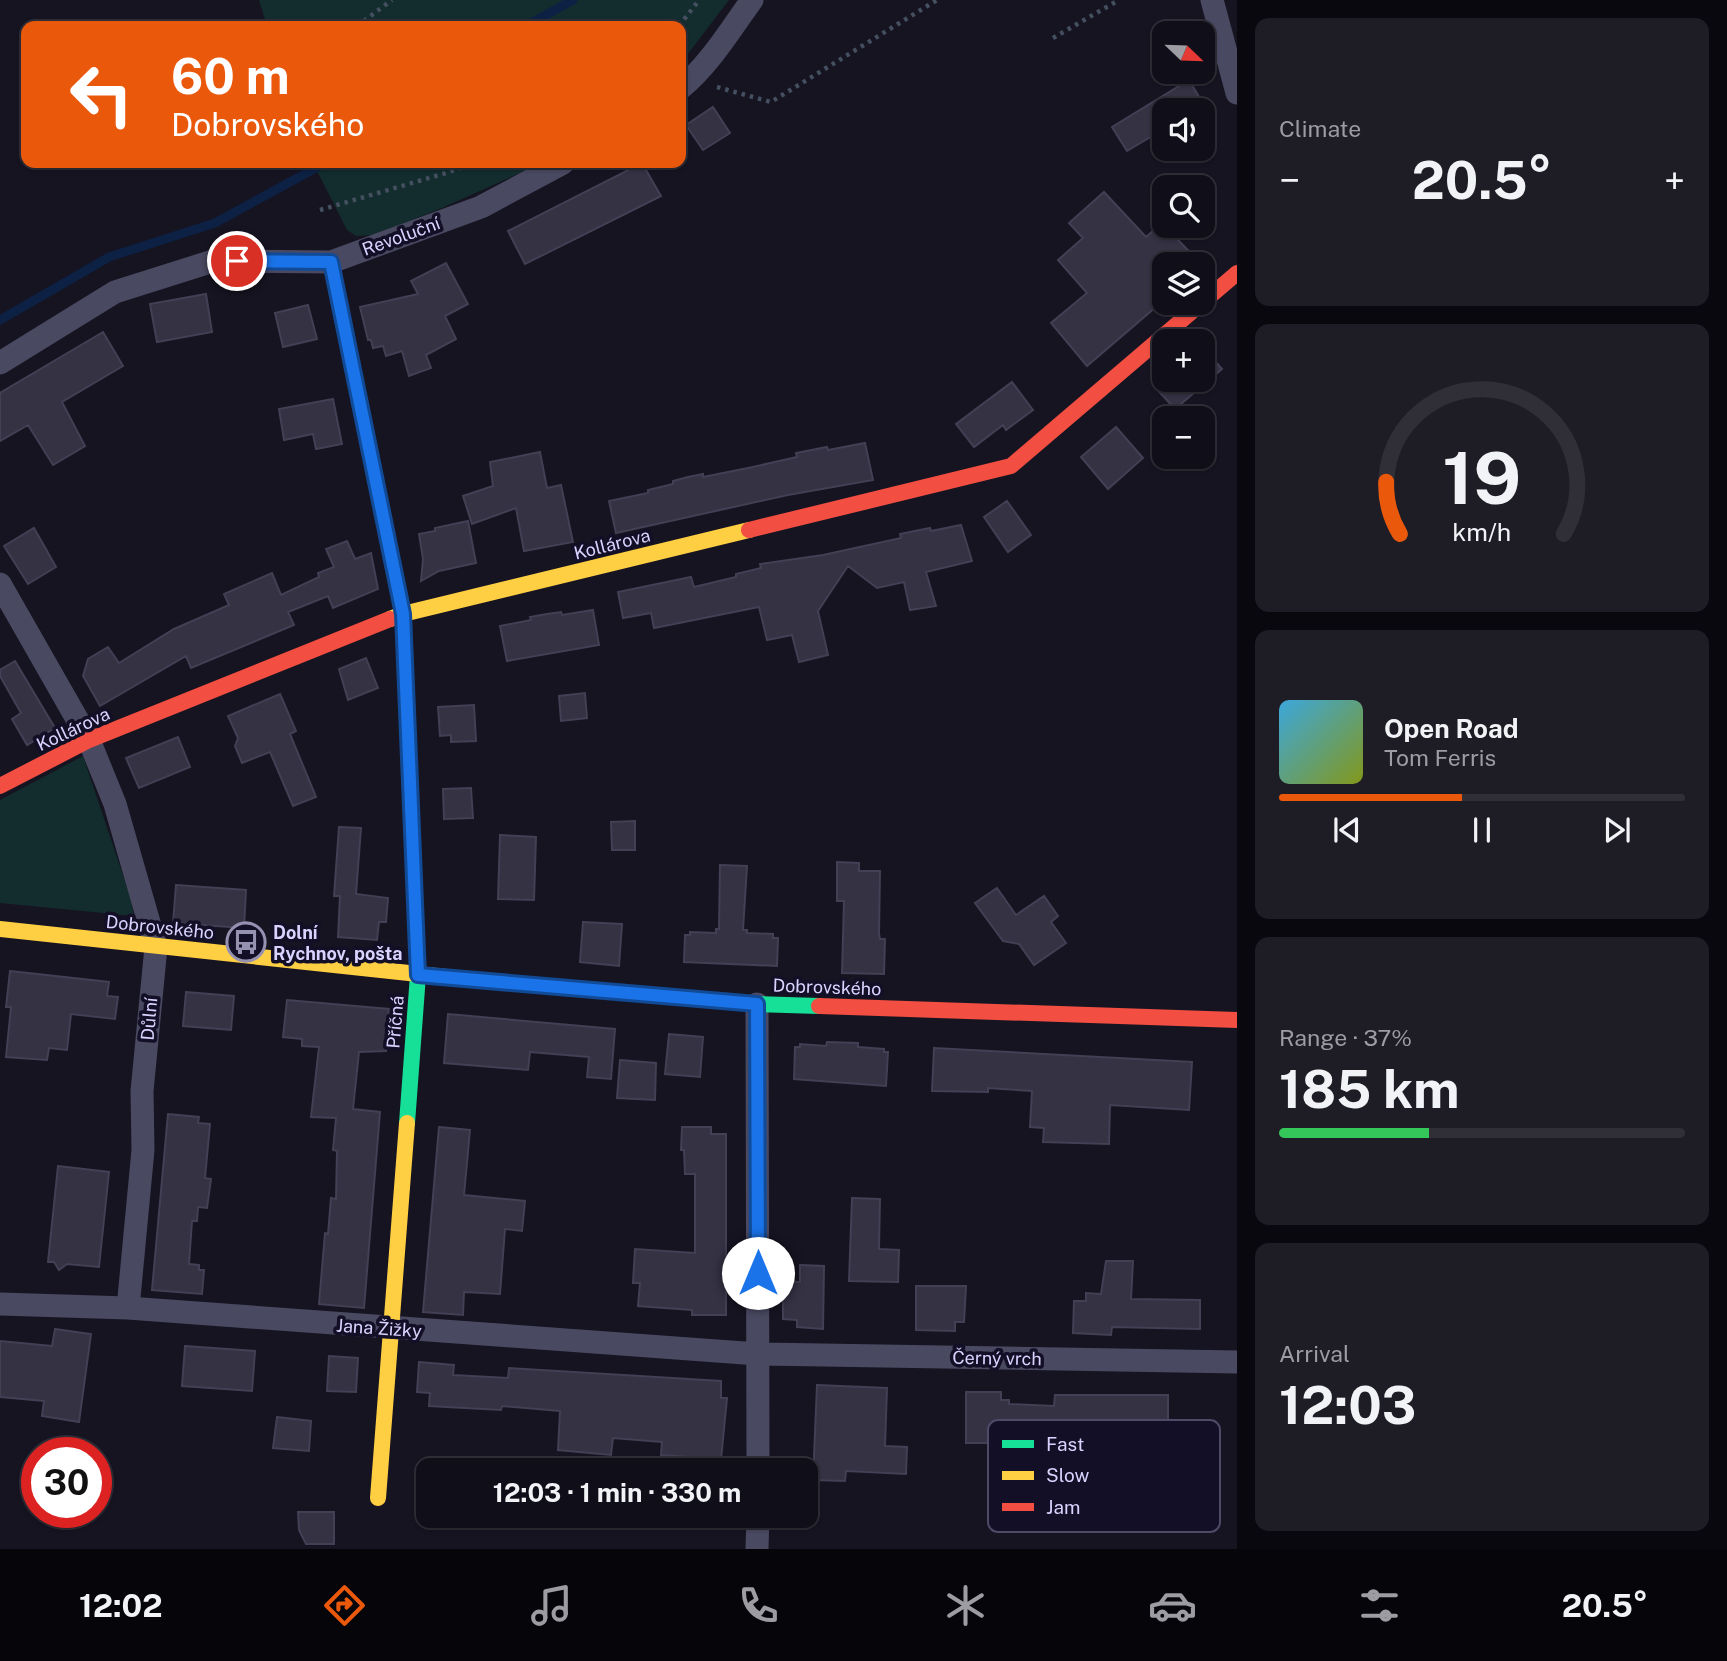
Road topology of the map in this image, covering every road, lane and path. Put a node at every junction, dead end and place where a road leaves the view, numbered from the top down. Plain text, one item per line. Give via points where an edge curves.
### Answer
1 (392, 0) edge
2 (699, 0) edge
3 (752, 0) edge
4 (937, 0) edge
5 (1119, 0) edge
6 (1212, 0) edge
7 (364, 21) edge
8 (683, 21) edge
9 (1053, 38) dead end
10 (686, 84) edge
11 (1237, 93) edge
12 (460, 168) edge
13 (554, 168) edge
14 (320, 210) dead end
15 (331, 262) junction
16 (1234, 284) edge
17 (0, 363) edge
18 (0, 584) edge
19 (403, 614) junction
20 (89, 740) junction
21 (0, 786) edge
22 (0, 929) edge
23 (156, 947) junction
24 (418, 975) junction
25 (757, 1004) junction
26 (1237, 1020) edge
27 (0, 1304) edge
28 (128, 1308) junction
29 (390, 1329) junction
30 (758, 1354) junction
31 (1237, 1362) edge
32 (758, 1458) edge
33 (378, 1498) dead end
34 (758, 1528) edge
35 (757, 1549) edge

1 - 7 path
2 - 8 path
3 - 10 street
4 - 10 path via 771,102
5 - 9 path
6 - 11 street
12 - 14 path
13 - 15 street, Revoluční via 481,207
15 - 17 street, Revoluční via 213,261 115,292
15 - 19 street, Příčná
16 - 19 street, Kollárova via 1011,466
18 - 20 street
19 - 20 street, Kollárova
19 - 24 street, Příčná
20 - 21 street, Kollárova
20 - 23 street, Důlní via 115,804
22 - 23 street, Dobrovského
23 - 24 street, Dobrovského
23 - 28 street, Důlní
24 - 25 street, Dobrovského
24 - 29 street, Příčná
25 - 26 street, Dobrovského
25 - 30 street
27 - 28 street, Jana Žižky
28 - 29 street, Jana Žižky
29 - 30 street, Jana Žižky
29 - 33 street, Příčná
30 - 31 street, Černý vrch
30 - 32 street
34 - 35 street

